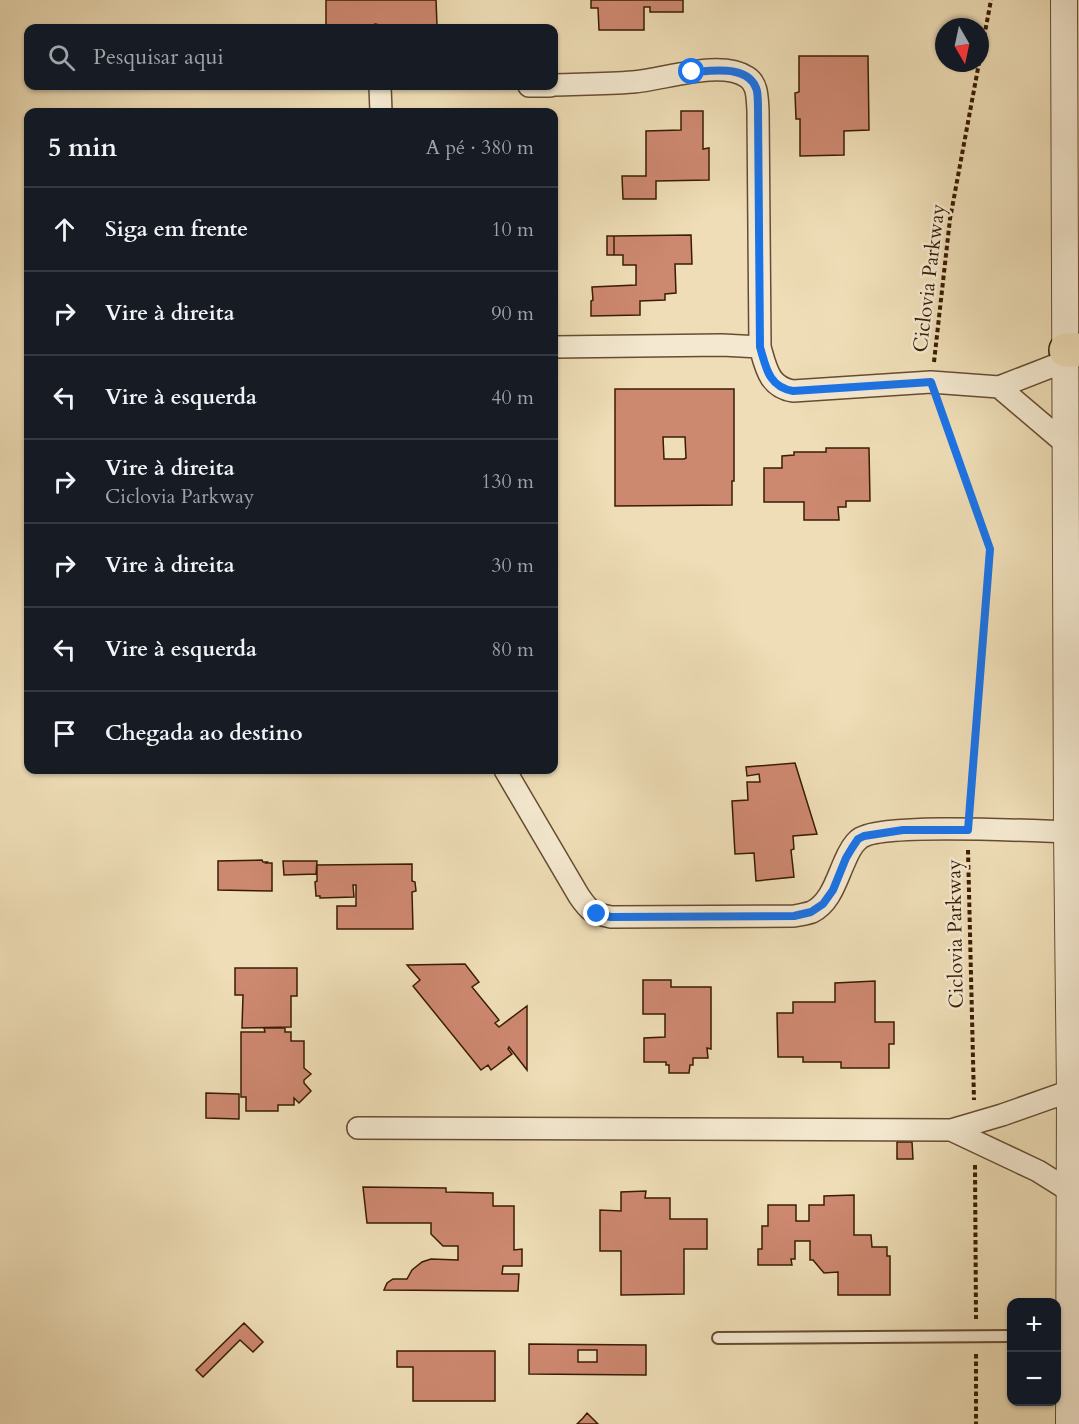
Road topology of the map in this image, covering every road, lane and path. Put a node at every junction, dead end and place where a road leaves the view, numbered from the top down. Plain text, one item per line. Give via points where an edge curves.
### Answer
1 (991, 0) edge
2 (1064, 0) edge
3 (988, 18) edge
4 (978, 72) edge
5 (558, 85) edge
6 (380, 90) edge
7 (381, 108) edge
8 (558, 346) edge
9 (760, 347) junction
10 (1071, 359) edge
11 (931, 382) junction
12 (999, 387) junction
13 (1066, 444) junction
14 (507, 774) edge
15 (968, 830) junction
16 (1067, 832) junction
17 (1070, 1091) junction
18 (358, 1128) dead end
19 (975, 1132) junction
20 (1070, 1191) junction
21 (1007, 1336) edge
22 (1063, 1336) edge
23 (976, 1337) junction
24 (718, 1338) dead end
25 (976, 1424) edge
26 (1069, 1424) edge

1 - 3 path, Ciclovia Parkway
2 - 10 street
4 - 11 path, Ciclovia Parkway via 950,219
5 - 9 street via 636,82 721,70 740,73 753,83 758,110
6 - 7 street
8 - 9 street
9 - 11 street via 773,381 793,391
10 - 12 street
10 - 13 street
11 - 12 street
11 - 15 path, Ciclovia Parkway via 990,549
12 - 13 street
13 - 16 street
14 - 15 street via 588,909 611,917 794,916 811,912 833,890 858,839 903,830
15 - 16 street
15 - 19 path, Ciclovia Parkway
16 - 17 street
17 - 19 street
17 - 20 street
18 - 19 street
19 - 20 street
19 - 23 path, Ciclovia Parkway
20 - 22 street
21 - 23 lane
22 - 26 street
23 - 24 lane
23 - 25 path, Ciclovia Parkway

